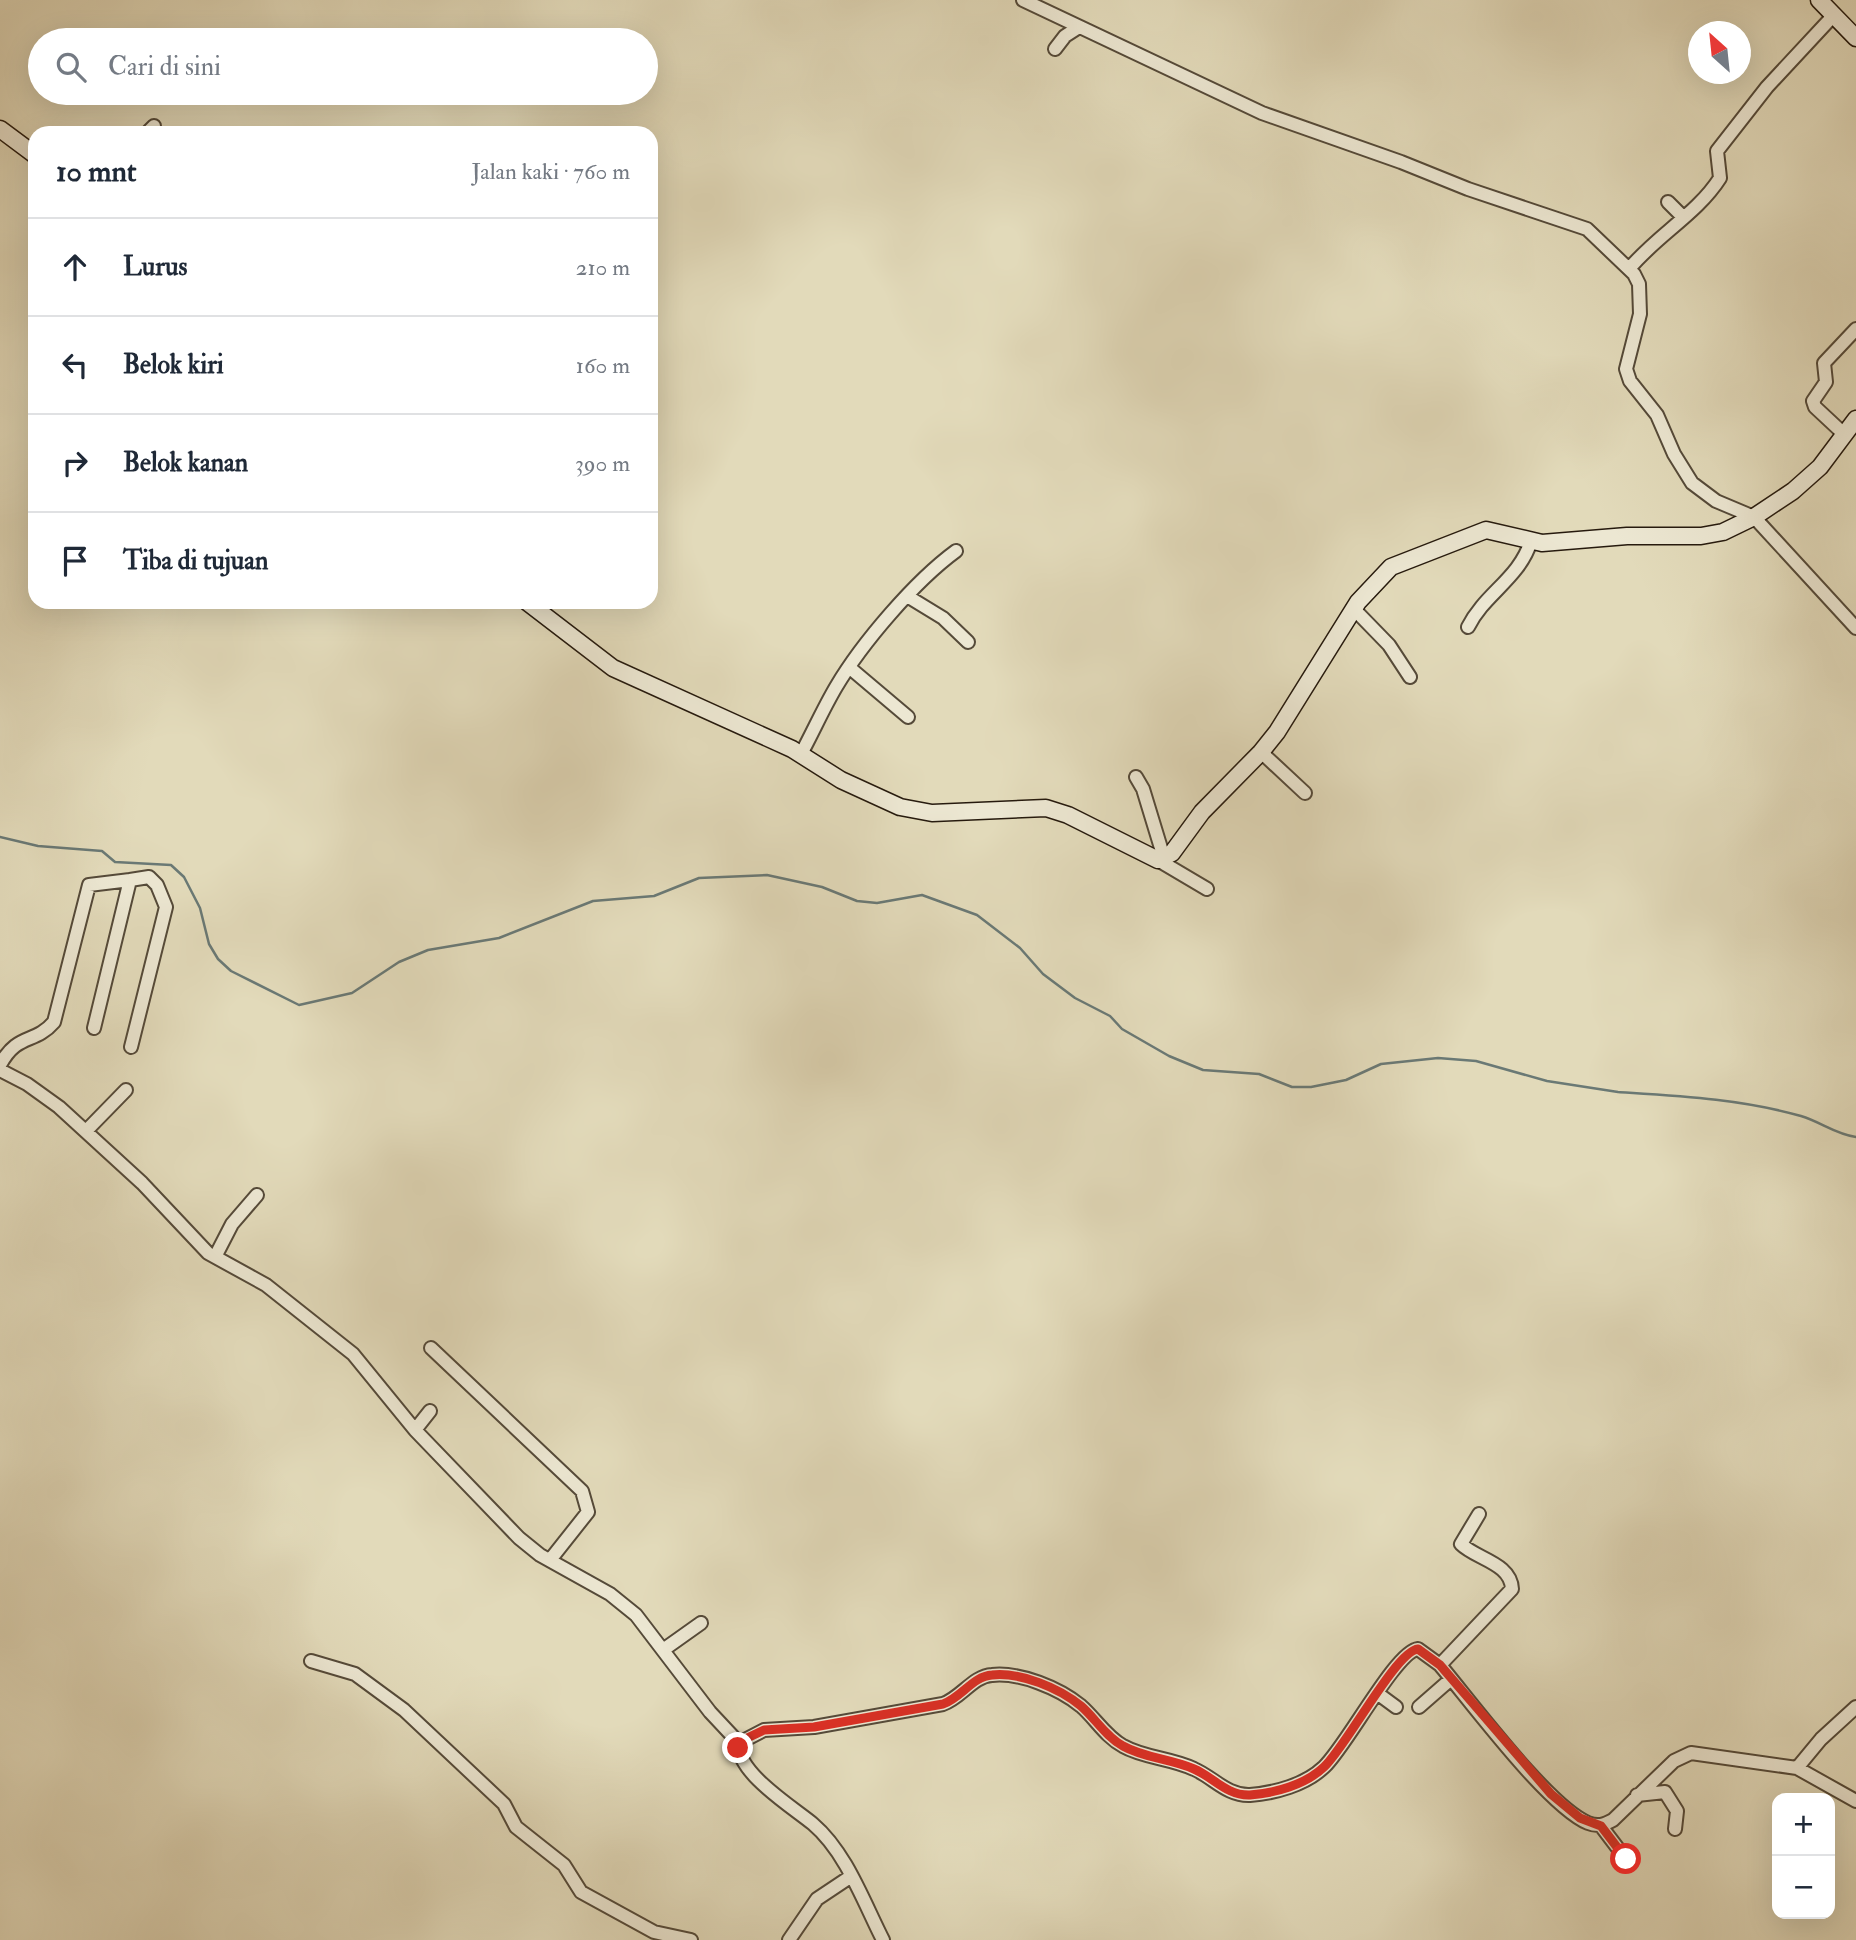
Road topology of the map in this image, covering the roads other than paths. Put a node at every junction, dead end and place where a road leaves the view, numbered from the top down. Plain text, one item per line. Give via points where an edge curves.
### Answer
1 (1023, 0) edge
2 (1819, 0) edge
3 (1833, 16) junction
4 (1079, 27) junction
5 (1856, 38) edge
6 (1055, 49) dead end
7 (0, 129) edge
8 (28, 150) edge
9 (1668, 202) dead end
10 (1683, 217) junction
11 (1629, 270) junction
12 (1856, 329) edge
13 (1856, 419) edge
14 (1845, 435) junction
15 (1754, 517) junction
16 (1531, 541) junction
17 (956, 551) dead end
18 (906, 596) junction
19 (1353, 608) junction
20 (536, 609) edge
21 (1468, 627) dead end
22 (1856, 628) edge
23 (968, 642) dead end
24 (850, 668) junction
25 (1410, 677) dead end
26 (908, 717) dead end
27 (1261, 751) junction
28 (801, 754) junction
29 (1136, 777) dead end
30 (1306, 793) dead end
31 (1161, 859) junction
32 (130, 880) junction
33 (1207, 889) dead end
34 (94, 1028) dead end
35 (131, 1047) dead end
36 (0, 1067) edge
37 (126, 1090) dead end
38 (86, 1131) junction
39 (257, 1195) dead end
40 (215, 1257) junction
41 (431, 1348) dead end
42 (430, 1411) dead end
43 (415, 1430) junction
44 (1479, 1514) dead end
45 (550, 1560) junction
46 (701, 1623) dead end
47 (663, 1650) junction
48 (311, 1661) dead end
49 (1440, 1665) junction
50 (1451, 1679) junction
51 (1377, 1693) junction
52 (1396, 1707) dead end
53 (1419, 1707) dead end
54 (1856, 1707) edge
55 (739, 1743) junction
56 (1797, 1768) junction
57 (1637, 1795) junction
58 (1856, 1801) edge
59 (1601, 1826) junction
60 (1675, 1829) dead end
61 (1626, 1859) dead end
62 (850, 1877) junction
63 (691, 1940) edge
64 (789, 1940) edge
65 (883, 1940) edge

1 - 4 street
2 - 3 street
3 - 5 street
3 - 10 street via 1767,87 1717,151 1720,178
4 - 6 street
4 - 11 street via 1262,113 1575,223
7 - 8 street
9 - 10 street
10 - 11 street via 1653,241
11 - 15 street via 1641,293 1640,314 1626,361 1630,381 1657,415 1692,483 1716,501
12 - 14 street via 1824,363 1826,382 1813,401
13 - 14 street
14 - 15 street via 1820,467
15 - 16 street via 1702,536
15 - 22 street
16 - 19 street via 1486,530 1406,559 1383,573
16 - 21 street via 1514,575 1478,607
17 - 18 street
18 - 23 street via 943,618
18 - 24 street
19 - 25 street via 1389,645
19 - 27 street
20 - 28 street via 612,668
24 - 26 street
24 - 28 street
27 - 30 street
27 - 31 street via 1210,804 1172,853
28 - 31 street via 851,785 912,811 1046,808
29 - 31 street via 1147,799
31 - 33 street
32 - 34 street
32 - 35 street via 149,877 166,907
32 - 36 street via 89,885 54,1022 42,1033 11,1046
36 - 38 street via 44,1095
37 - 38 street
38 - 40 street
39 - 40 street via 232,1224
40 - 43 street via 266,1286 342,1345
41 - 45 street via 582,1491 588,1512
42 - 43 street
43 - 45 street via 519,1538
44 - 49 street via 1461,1544 1502,1570 1512,1589
45 - 47 street via 629,1608
46 - 47 street
47 - 55 street
48 - 63 street via 355,1674 404,1710 500,1801 516,1827 564,1866 581,1892 654,1932
49 - 50 street
49 - 51 street via 1423,1651 1409,1651
50 - 53 street
50 - 59 street via 1551,1794 1580,1818
51 - 52 street
51 - 55 street via 1338,1751 1317,1773 1299,1783 1253,1795 1231,1792 1193,1768 1124,1747 1061,1693 996,1674 943,1704 814,1727 764,1730
54 - 56 street
55 - 62 street via 748,1766 777,1797 817,1827
56 - 57 street via 1686,1754
56 - 58 street
57 - 59 street
57 - 60 street via 1665,1792 1677,1811
59 - 61 street
62 - 64 street via 817,1899
62 - 65 street

